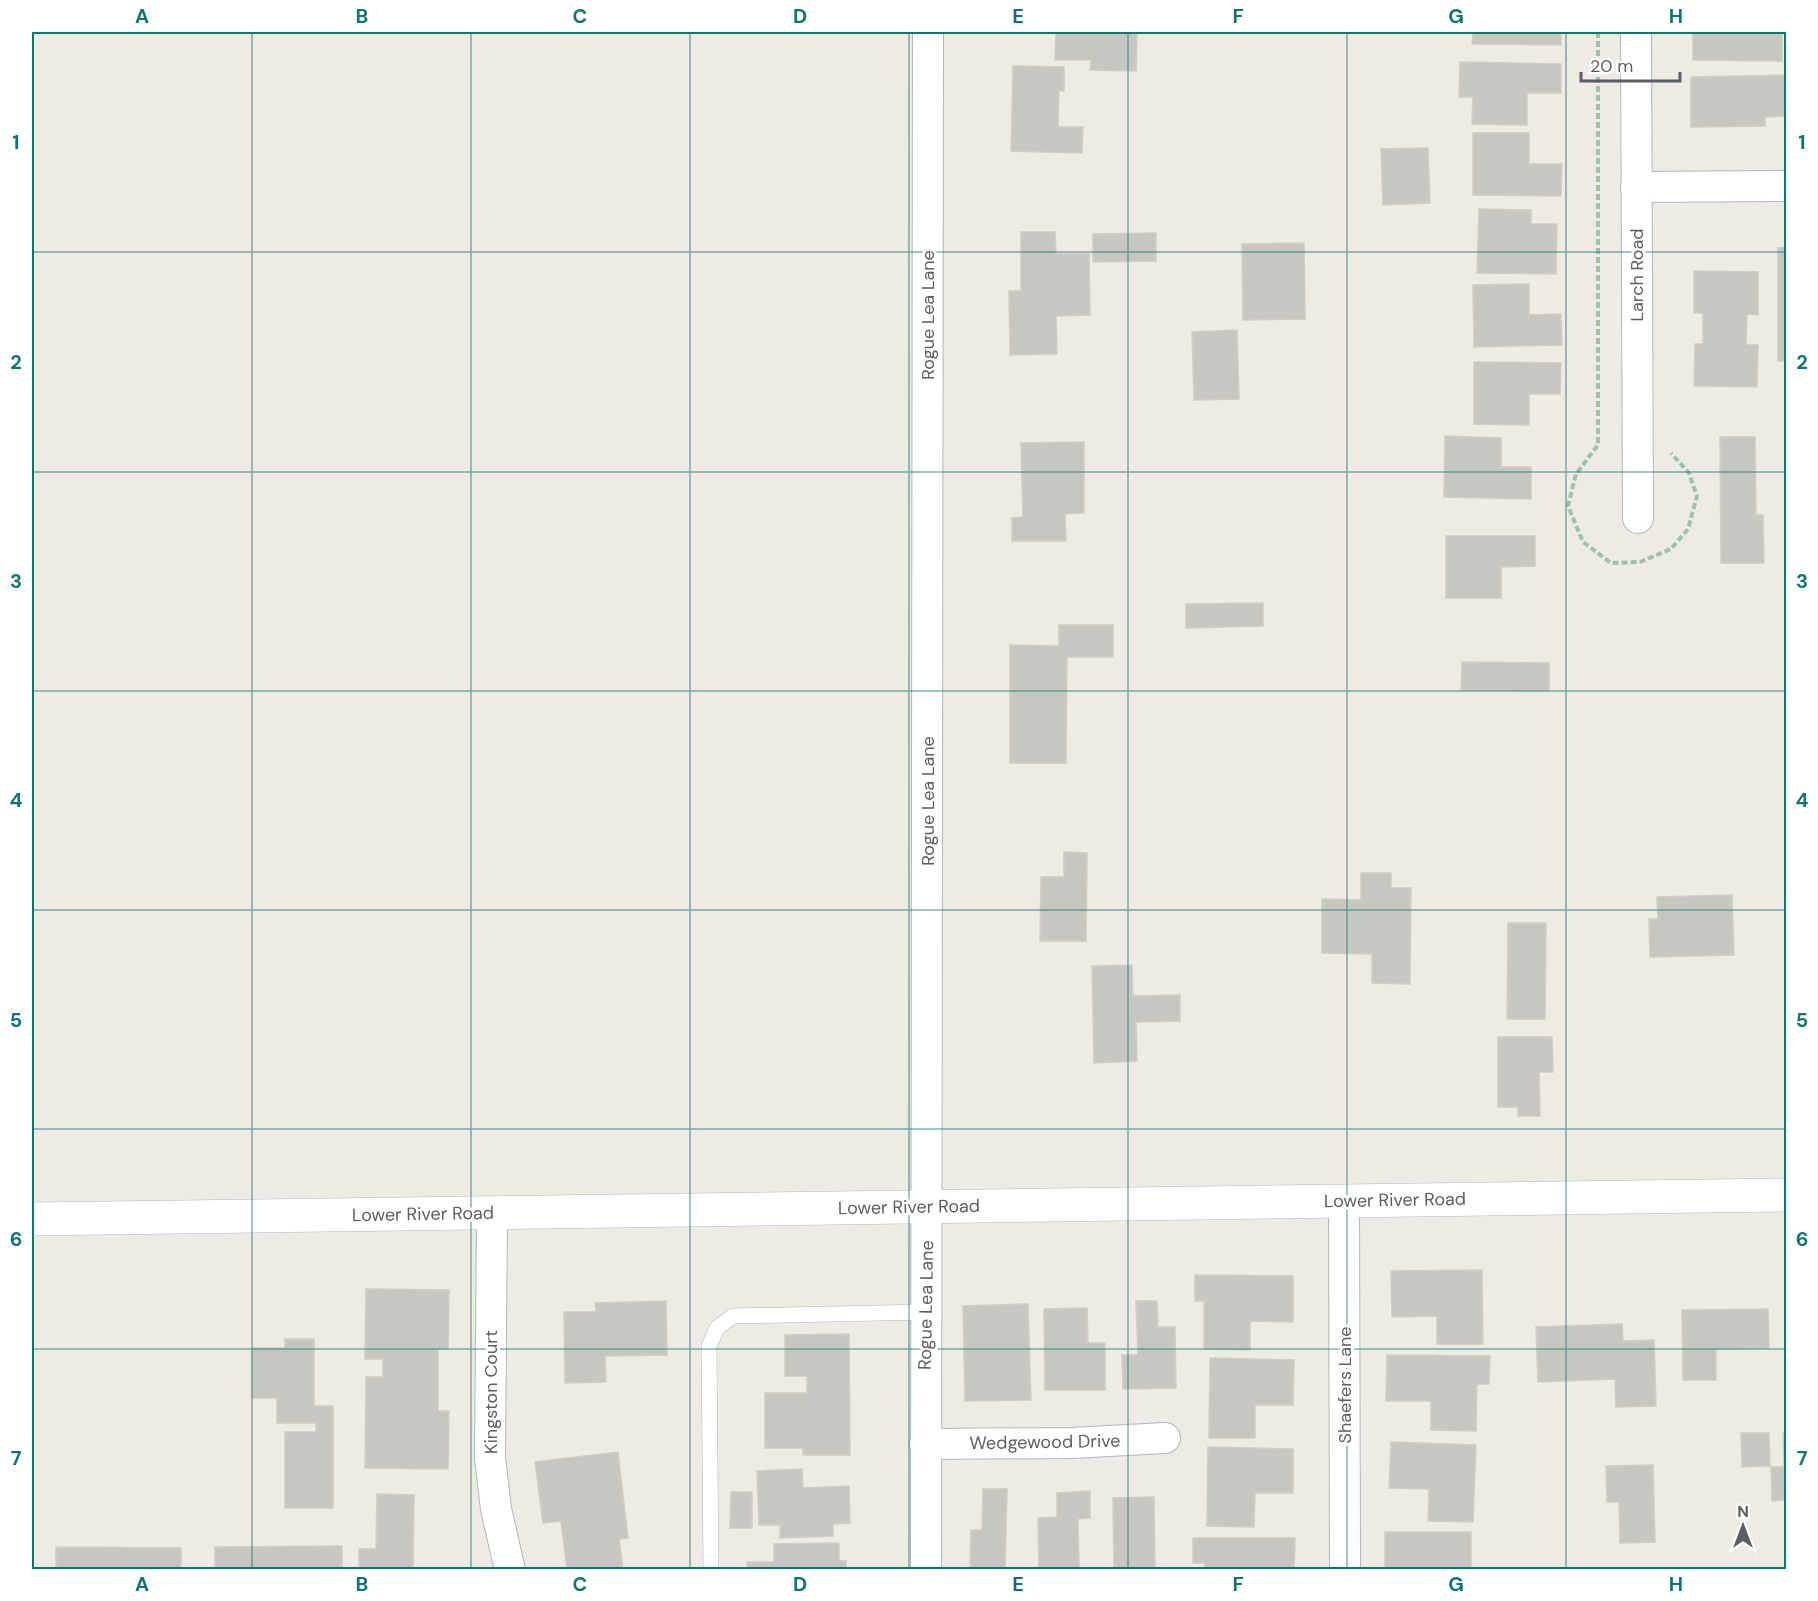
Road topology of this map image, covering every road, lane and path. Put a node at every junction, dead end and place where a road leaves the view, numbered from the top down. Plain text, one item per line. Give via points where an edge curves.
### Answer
1 (928, 32) edge
2 (1636, 32) edge
3 (1786, 186) edge
4 (1636, 187) junction
5 (1638, 518) dead end
6 (1786, 1195) edge
7 (1344, 1201) junction
8 (927, 1207) junction
9 (492, 1213) junction
10 (32, 1220) edge
11 (927, 1312) junction
12 (1164, 1438) dead end
13 (925, 1444) junction
14 (510, 1569) edge
15 (711, 1569) edge
16 (926, 1569) edge
17 (1345, 1569) edge

1 - 8 street, Rogue Lea Lane
2 - 4 street, Larch Road
3 - 4 street
4 - 5 street, Larch Road
6 - 7 street, Lower River Road
7 - 8 street, Lower River Road
7 - 17 street, Shaefers Lane
8 - 9 street, Lower River Road
8 - 11 street, Rogue Lea Lane
9 - 10 street, Lower River Road
9 - 14 street, Kingston Court via 490,1458 496,1509
11 - 13 street, Rogue Lea Lane
11 - 15 lane via 733,1316 717,1328 709,1346
12 - 13 street, Wedgewood Drive
13 - 16 street, Rogue Lea Lane

